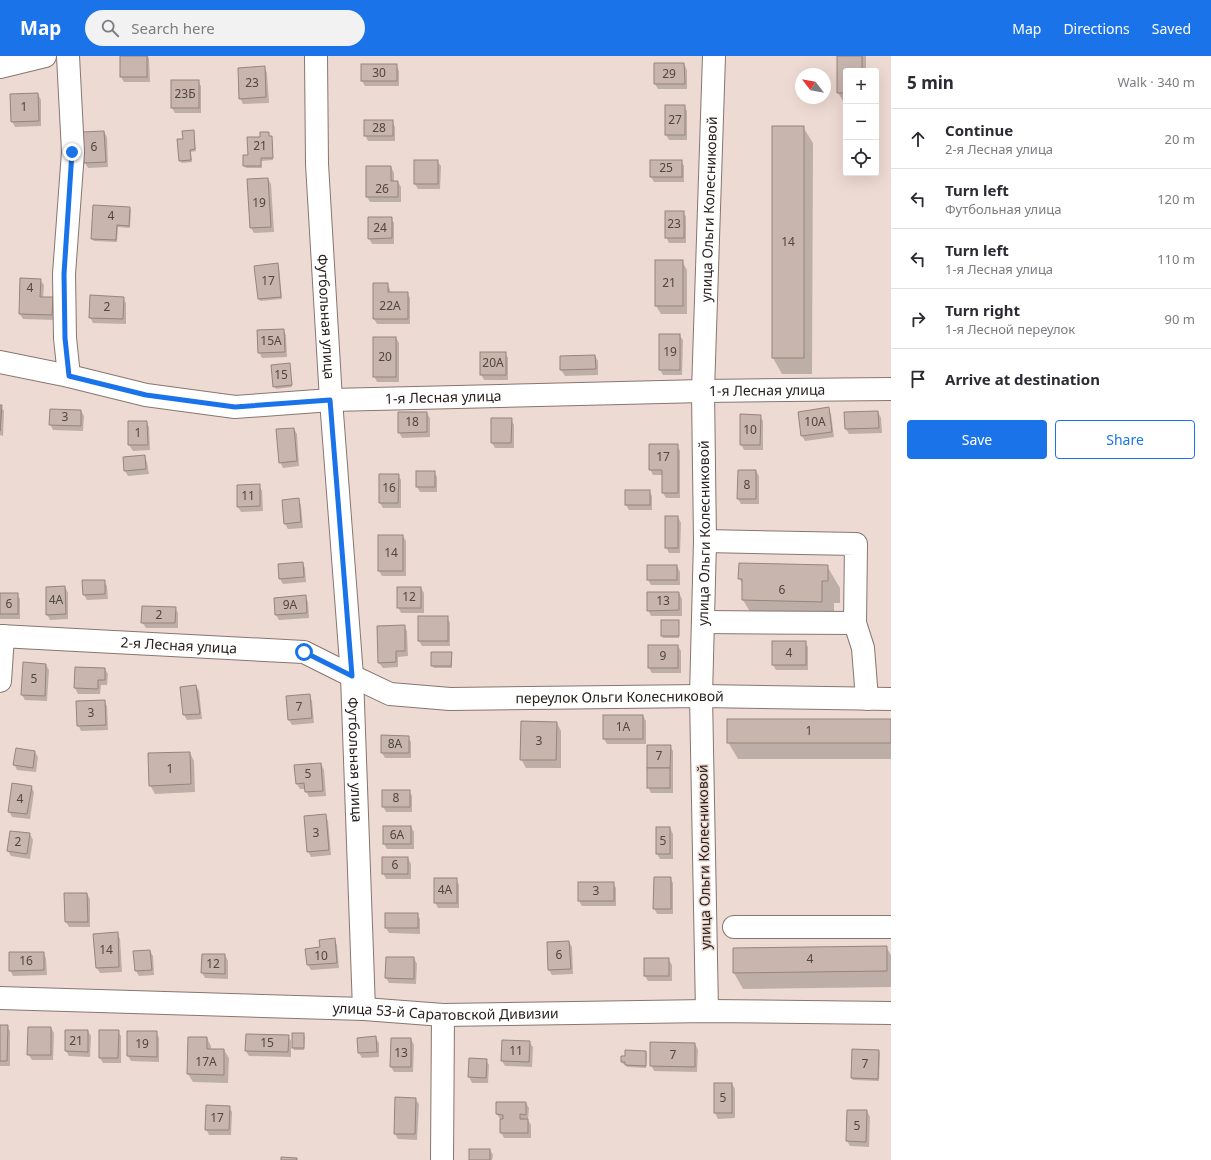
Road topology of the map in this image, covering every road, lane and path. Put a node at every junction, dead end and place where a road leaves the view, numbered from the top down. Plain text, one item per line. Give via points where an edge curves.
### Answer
1 (39, 56) edge
2 (68, 56) edge
3 (316, 56) edge
4 (714, 56) edge
5 (0, 67) edge
6 (0, 362) edge
7 (69, 376) junction
8 (891, 389) edge
9 (704, 391) junction
10 (330, 400) junction
11 (705, 541) junction
12 (703, 622) junction
13 (855, 623) junction
14 (1, 636) edge
15 (352, 676) junction
16 (0, 681) edge
17 (701, 696) junction
18 (867, 699) junction
19 (891, 699) edge
20 (891, 927) edge
21 (734, 928) dead end
22 (0, 998) edge
23 (364, 1009) junction
24 (707, 1011) junction
25 (891, 1013) edge
26 (443, 1015) junction
27 (442, 1160) edge

1 - 5 street
2 - 7 street via 72,152 64,274 65,338
3 - 10 street, Футбольная улица via 317,164
4 - 9 street, улица Ольги Колесниковой
6 - 7 street, 1-я Лесная улица
7 - 10 street, 1-я Лесная улица via 146,395 235,407
8 - 9 street, 1-я Лесная улица
9 - 10 street, 1-я Лесная улица
9 - 11 street, улица Ольги Колесниковой
10 - 15 street, Футбольная улица
11 - 12 street, улица Ольги Колесниковой
11 - 13 street via 856,544
12 - 13 street
12 - 17 street, улица Ольги Колесниковой
13 - 18 street via 863,648
14 - 15 street, 2-я Лесная улица via 304,652
14 - 16 street
15 - 17 street, переулок Ольги Колесниковой via 390,694 450,699
15 - 23 street, Футбольная улица
17 - 18 street, переулок Ольги Колесниковой
17 - 24 street, улица Ольги Колесниковой
18 - 19 street, переулок Ольги Колесниковой
20 - 21 street
22 - 23 street, улица 53-й Саратовской Дивизии
23 - 26 street, улица 53-й Саратовской Дивизии
24 - 25 street, улица 53-й Саратовской Дивизии
24 - 26 street, улица 53-й Саратовской Дивизии
26 - 27 street

